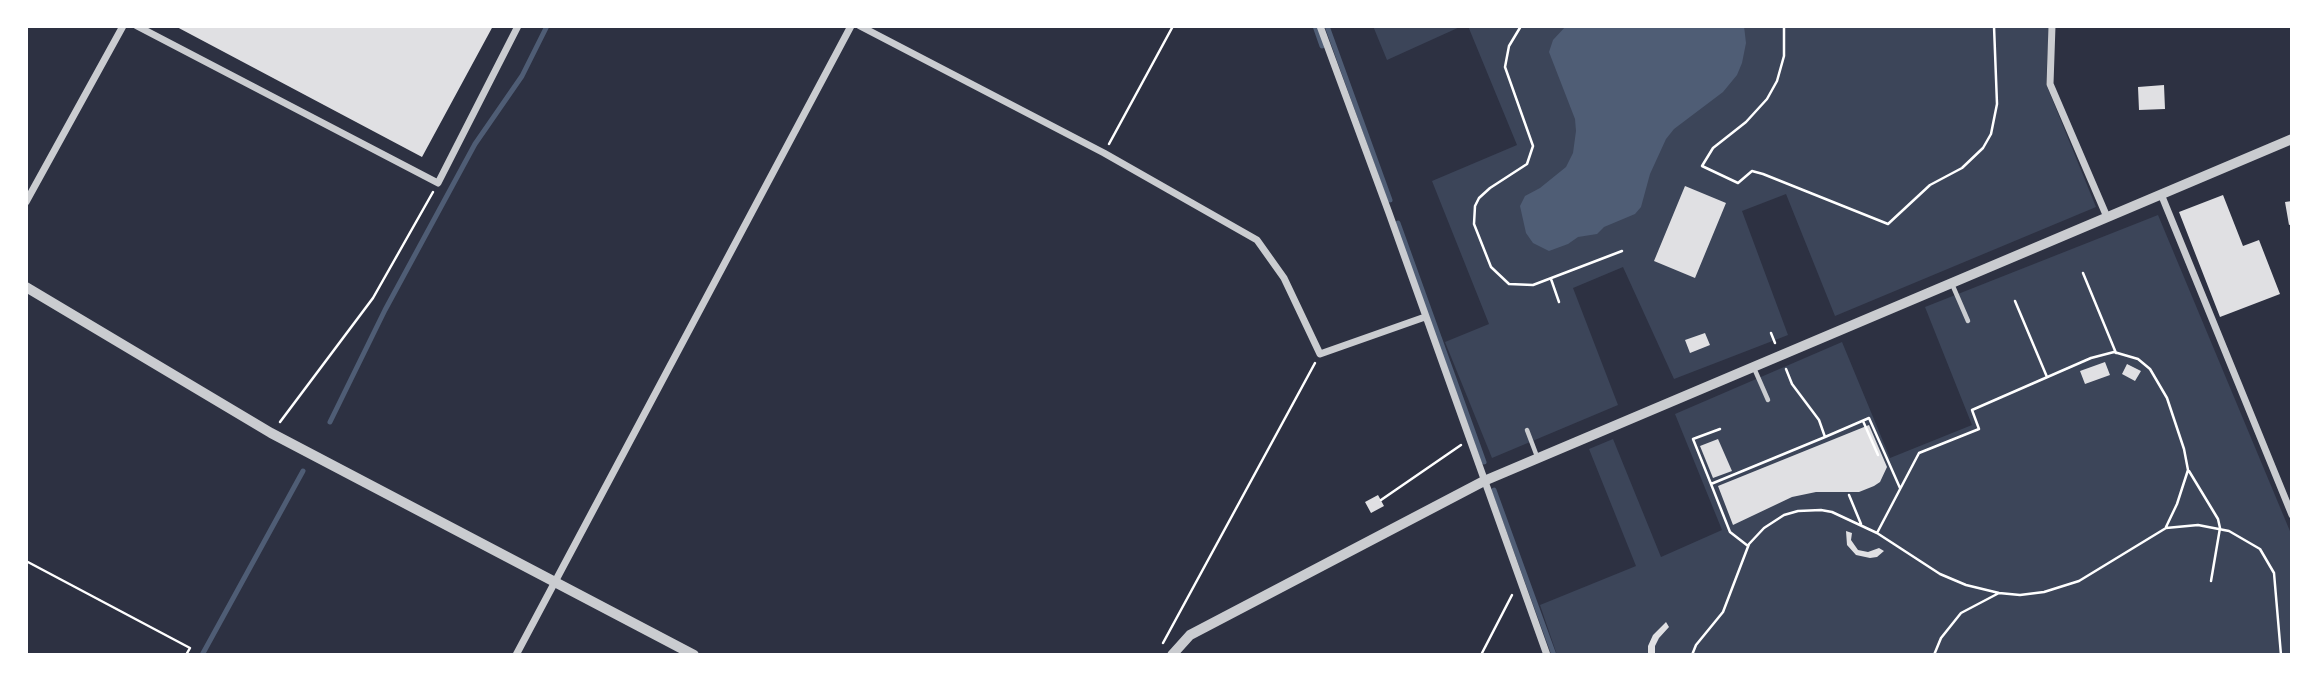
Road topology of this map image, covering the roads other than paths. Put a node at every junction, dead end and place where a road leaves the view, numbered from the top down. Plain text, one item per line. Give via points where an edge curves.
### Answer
1 (123, 26) edge
2 (138, 26) edge
3 (518, 26) edge
4 (850, 26) edge
5 (860, 26) edge
6 (1320, 26) edge
7 (2052, 26) edge
8 (2292, 139) edge
9 (2161, 194) junction
10 (26, 202) edge
11 (2107, 217) junction
12 (1952, 283) junction
13 (26, 287) edge
14 (1425, 317) junction
15 (1968, 321) dead end
16 (1754, 367) junction
17 (1768, 400) dead end
18 (1527, 430) dead end
19 (1538, 459) junction
20 (1485, 481) junction
21 (2292, 515) edge
22 (554, 583) junction
23 (516, 655) edge
24 (694, 655) edge
25 (1172, 655) edge
26 (1547, 655) edge

1 - 10 street
2 - 3 street via 438,183
4 - 22 street
5 - 14 street via 1104,153 1257,240 1284,278 1320,354
6 - 14 street
7 - 11 street via 2050,84
8 - 9 street
9 - 11 street
9 - 21 street
11 - 12 street
12 - 15 lane
12 - 16 street
13 - 22 street via 271,433
14 - 20 street
16 - 17 lane
16 - 19 street
18 - 19 lane
19 - 20 street
20 - 25 street via 1190,635
20 - 26 street
22 - 23 street
22 - 24 street

